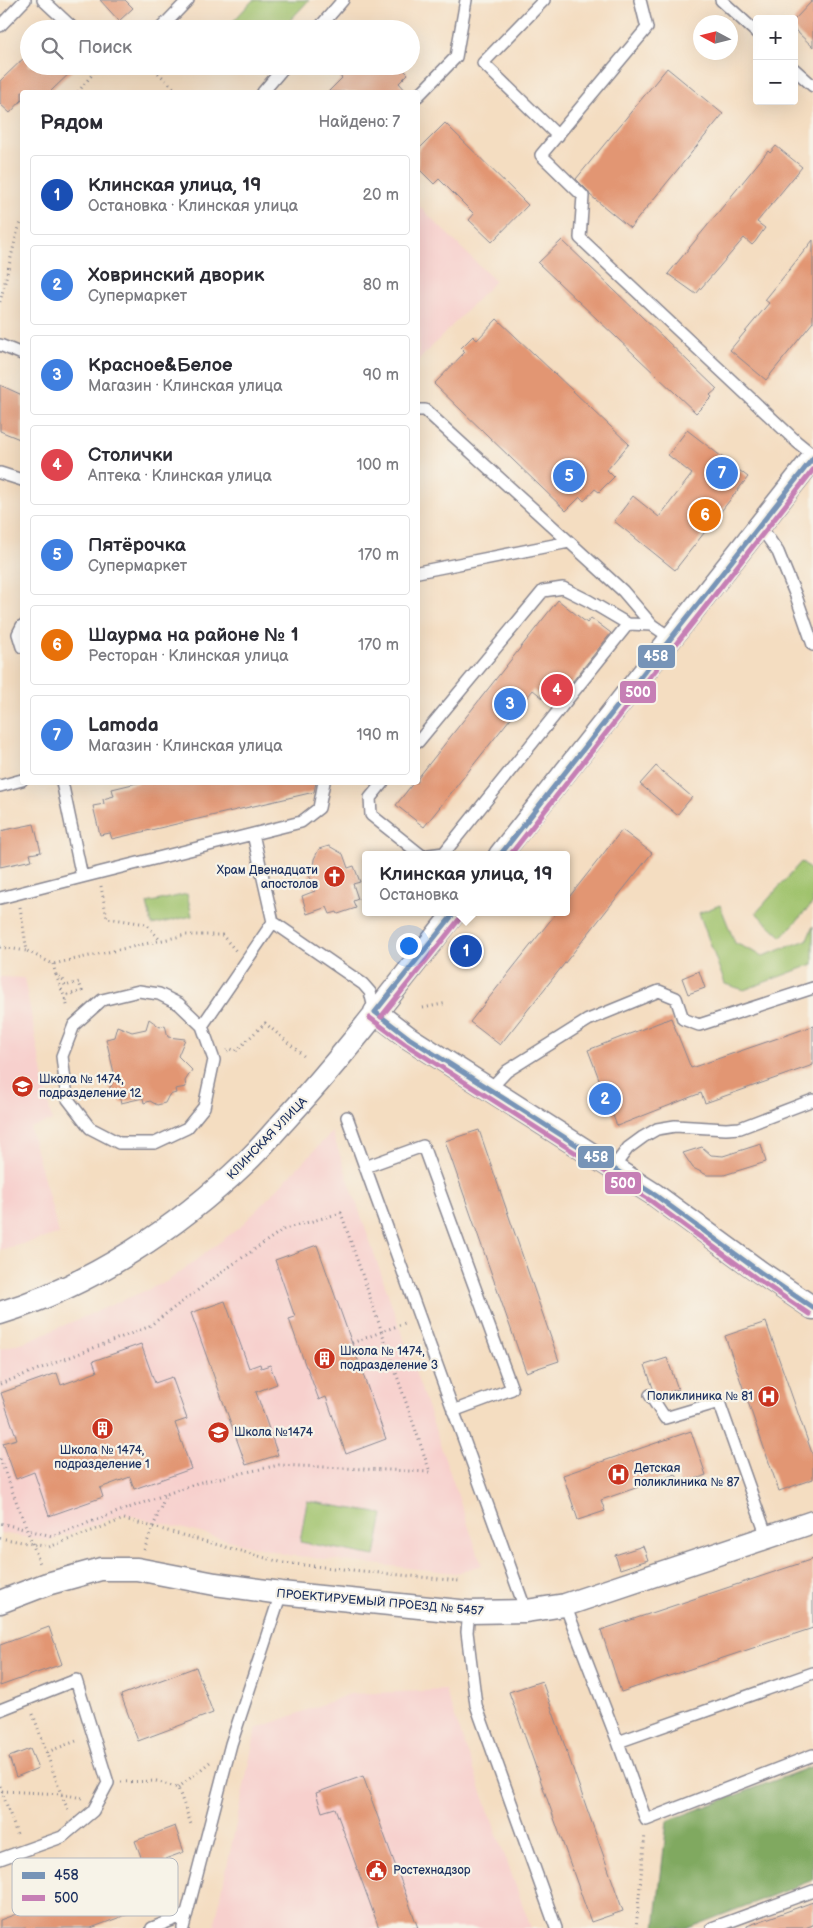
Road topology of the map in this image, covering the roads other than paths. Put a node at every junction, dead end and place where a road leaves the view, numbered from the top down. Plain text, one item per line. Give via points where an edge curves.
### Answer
1 (25, 0) edge
2 (43, 0) edge
3 (188, 0) edge
4 (343, 0) edge
5 (466, 0) edge
6 (544, 0) edge
7 (640, 0) edge
8 (721, 0) edge
9 (64, 20) edge
10 (169, 20) edge
11 (326, 20) edge
12 (0, 26) edge
13 (753, 29) edge
14 (798, 73) edge
15 (277, 75) edge
16 (813, 86) edge
17 (264, 90) edge
18 (420, 94) edge
19 (558, 136) junction
20 (0, 345) edge
21 (20, 353) edge
22 (420, 407) edge
23 (813, 456) edge
24 (0, 473) edge
25 (20, 479) edge
26 (760, 526) junction
27 (569, 542) junction
28 (420, 572) edge
29 (628, 624) junction
30 (652, 625) junction
31 (671, 638) junction
32 (813, 645) edge
33 (420, 740) edge
34 (20, 781) edge
35 (63, 785) edge
36 (323, 785) edge
37 (381, 785) edge
38 (0, 786) edge
39 (253, 834) junction
40 (417, 851) edge
41 (446, 851) edge
42 (503, 851) edge
43 (82, 877) junction
44 (0, 898) edge
45 (452, 916) edge
46 (273, 922) junction
47 (813, 988) edge
48 (376, 1012) junction
49 (202, 1026) junction
50 (490, 1089) junction
51 (813, 1100) edge
52 (347, 1117) dead end
53 (365, 1167) junction
54 (613, 1168) junction
55 (813, 1308) edge
56 (0, 1313) edge
57 (650, 1395) dead end
58 (454, 1411) junction
59 (813, 1522) edge
60 (767, 1537) junction
61 (281, 1593) junction
62 (0, 1602) edge
63 (565, 1605) junction
64 (526, 1611) junction
65 (468, 1612) junction
66 (813, 1673) edge
67 (0, 1710) edge
68 (618, 1742) junction
69 (813, 1755) edge
70 (0, 1859) edge
71 (813, 1892) edge
72 (185, 1915) junction
73 (152, 1928) edge
74 (183, 1928) edge
75 (556, 1928) edge
76 (712, 1928) edge

1 - 12 lane
2 - 9 lane
3 - 10 lane
4 - 11 lane
5 - 18 lane via 456,57
6 - 19 lane via 483,63
7 - 19 lane via 648,28
8 - 13 lane
14 - 16 lane
15 - 17 lane
19 - 23 lane via 541,155 583,196 580,238
20 - 21 lane
22 - 27 lane
23 - 26 street
24 - 25 lane
26 - 31 street
26 - 32 lane via 778,552
27 - 28 lane
27 - 30 lane via 623,591
29 - 30 lane
29 - 33 lane via 563,588 543,591
29 - 41 lane
30 - 31 lane
31 - 42 street
34 - 38 lane
35 - 43 lane
36 - 39 lane via 319,808 300,822
37 - 40 lane via 370,798 371,815
39 - 43 lane
39 - 46 lane
43 - 44 lane
45 - 48 street, КЛИНСКАЯ УЛИЦА
46 - 48 lane via 363,984 370,992
46 - 49 lane
47 - 50 lane via 699,1025 683,1019 676,998 659,992 588,1020 507,1071
48 - 50 street via 409,1038
48 - 56 street, КЛИНСКАЯ УЛИЦА via 325,1076 247,1162 190,1212 130,1253 76,1283
49 - 49 lane via 214,1060 204,1107 187,1128 155,1143 119,1143 90,1128 67,1098 62,1056 74,1025 102,1000 139,991 159,994 179,1004
50 - 54 street
51 - 54 lane via 740,1128 675,1126 657,1129 628,1148
52 - 53 lane
53 - 58 lane
53 - 58 lane via 423,1146 509,1380 512,1389
54 - 55 street
57 - 60 lane via 666,1418 719,1402
58 - 64 lane
59 - 60 street, ПРОЕКТИРУЕМЫЙ ПРОЕЗД № 5457
60 - 63 street, ПРОЕКТИРУЕМЫЙ ПРОЕЗД № 5457
61 - 62 street, ПРОЕКТИРУЕМЫЙ ПРОЕЗД № 5457 via 137,1569 101,1569 47,1584
61 - 65 street, ПРОЕКТИРУЕМЫЙ ПРОЕЗД № 5457
61 - 72 lane via 231,1744
63 - 64 street, ПРОЕКТИРУЕМЫЙ ПРОЕЗД № 5457
63 - 68 lane
64 - 65 street, ПРОЕКТИРУЕМЫЙ ПРОЕЗД № 5457
65 - 75 lane via 467,1632 476,1705
66 - 68 lane
67 - 70 lane via 76,1680 108,1783 93,1811 62,1837
68 - 69 lane via 646,1820
71 - 76 lane
72 - 73 lane
72 - 74 lane

